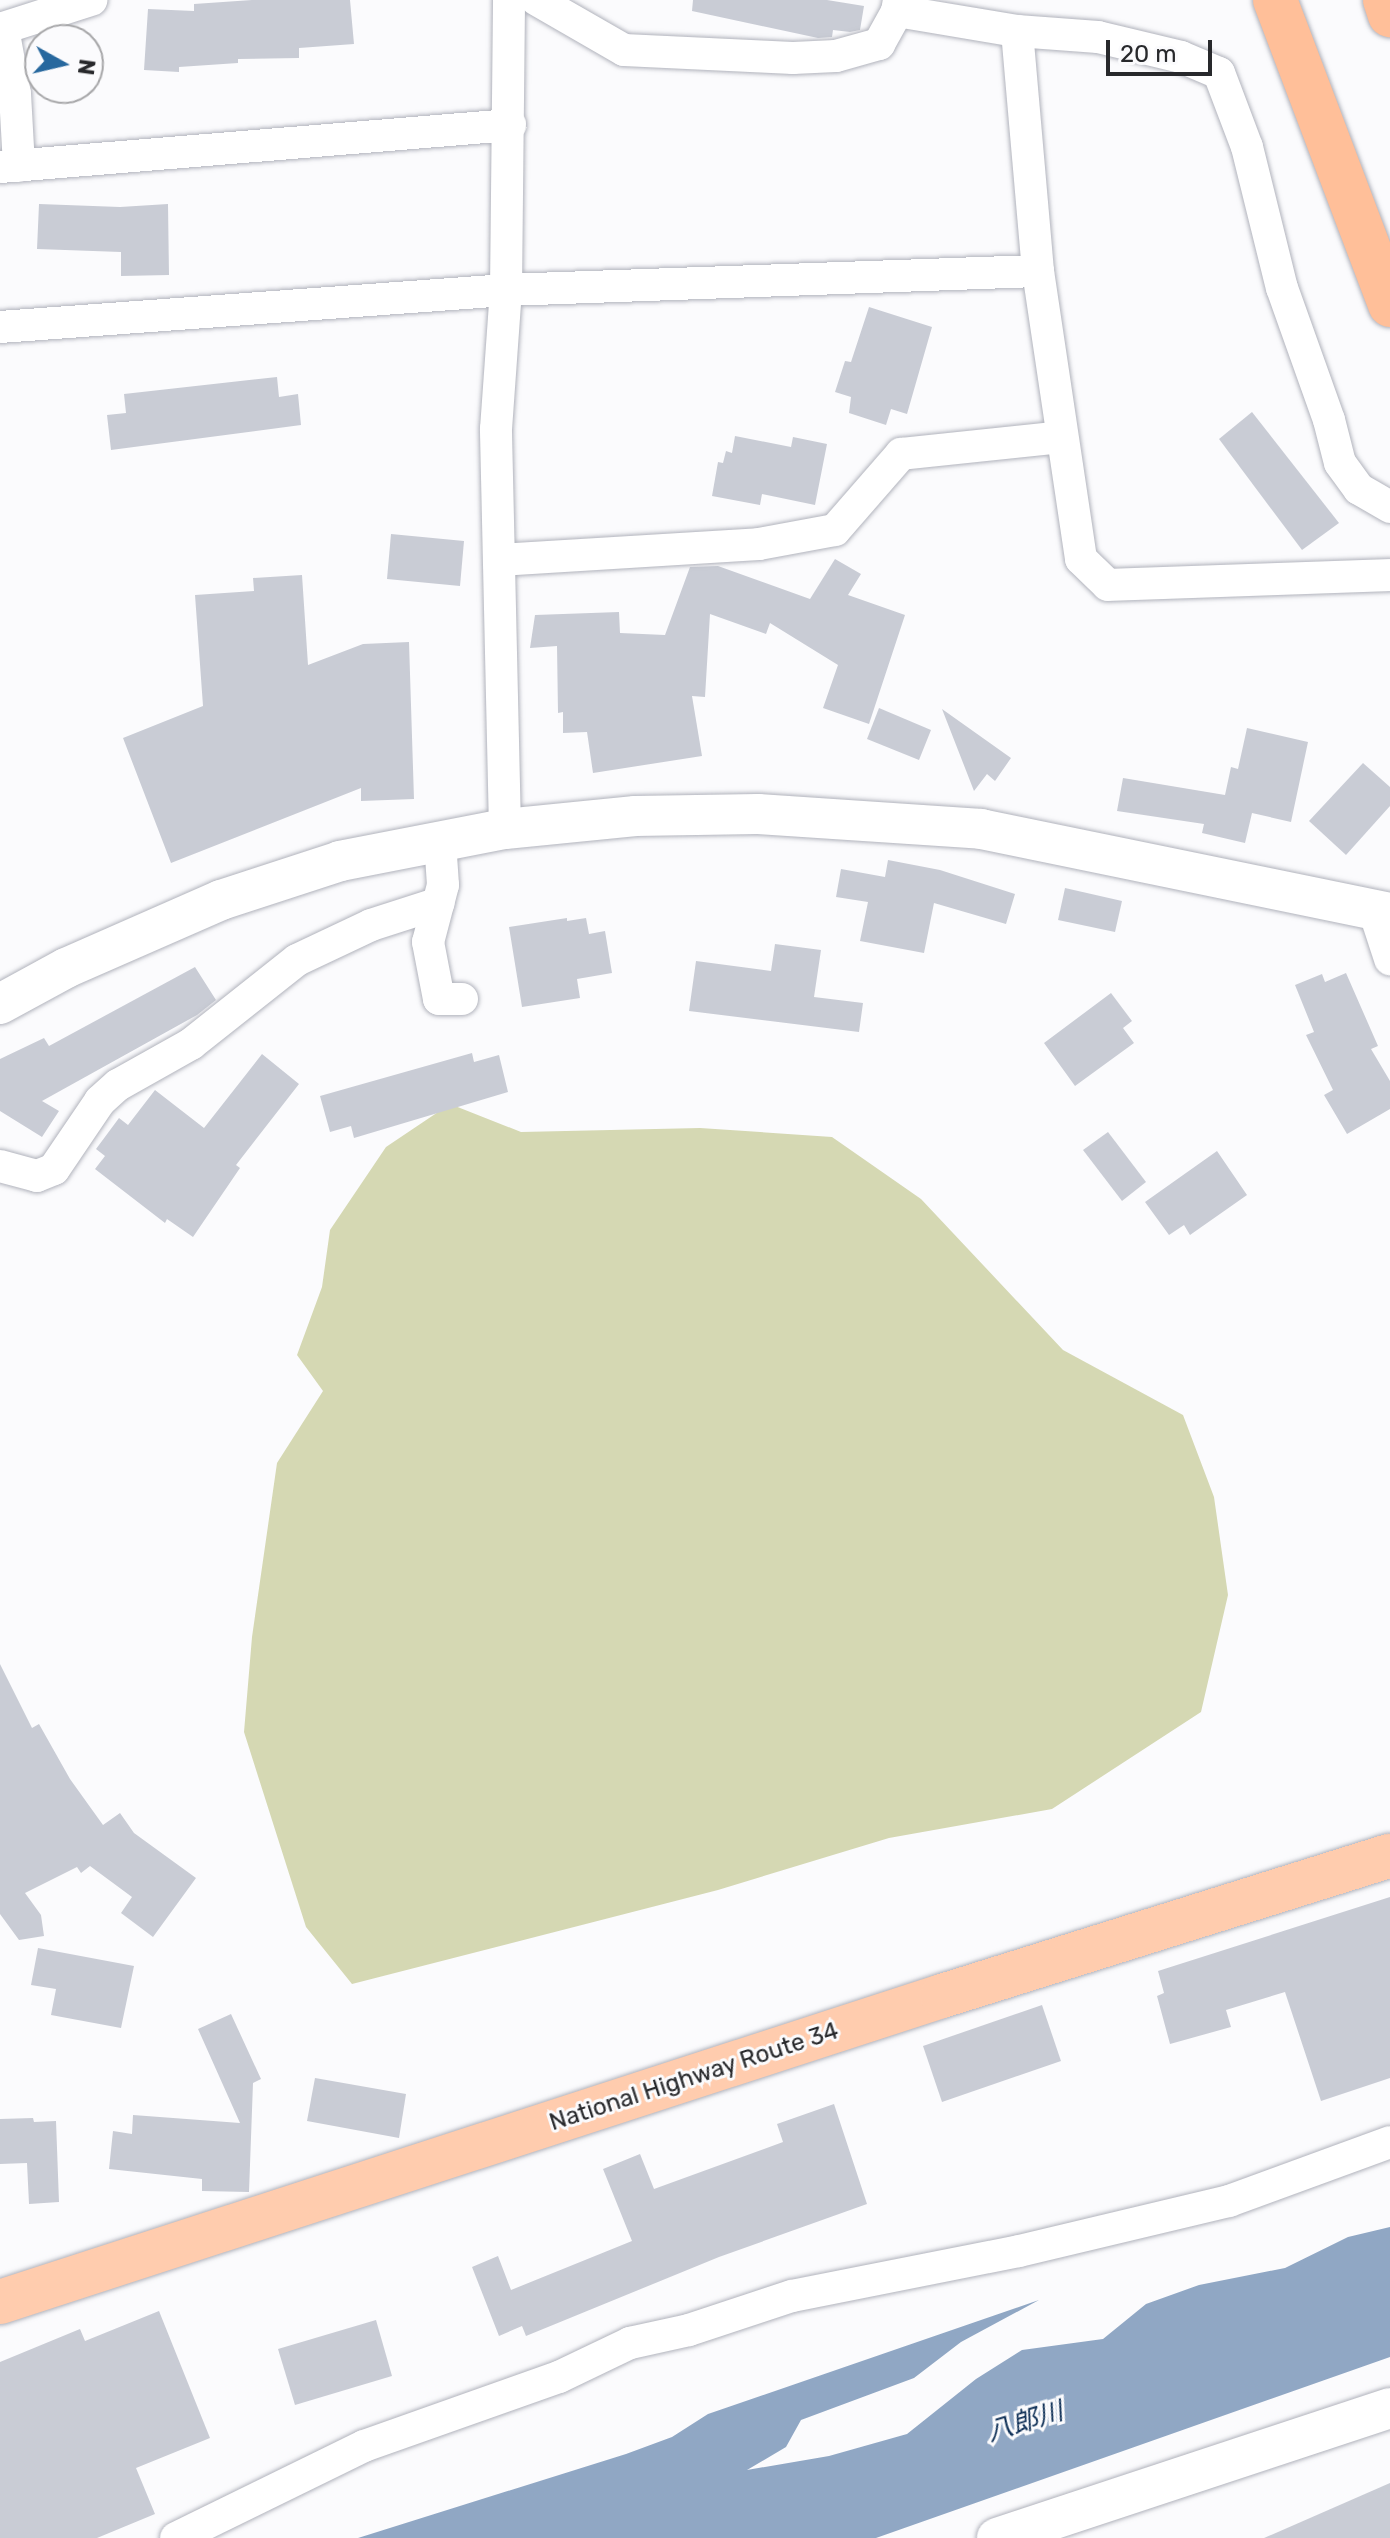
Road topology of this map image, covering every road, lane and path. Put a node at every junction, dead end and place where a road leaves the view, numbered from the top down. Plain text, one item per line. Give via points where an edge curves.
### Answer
1 (91, 0) edge
2 (509, 0) edge
3 (537, 0) edge
4 (1275, 0) edge
5 (1385, 0) edge
6 (898, 6) edge
7 (1390, 15) edge
8 (2, 28) edge
9 (1017, 31) junction
10 (510, 125) junction
11 (10, 167) edge
12 (1038, 271) junction
13 (506, 290) junction
14 (1390, 305) edge
15 (0, 327) edge
16 (1062, 437) junction
17 (1390, 507) edge
18 (499, 560) junction
19 (1390, 575) edge
20 (505, 829) junction
21 (440, 841) junction
22 (439, 903) junction
23 (1382, 912) edge
24 (1390, 959) edge
25 (462, 999) dead end
26 (0, 1004) edge
27 (0, 1166) edge
28 (1390, 1856) edge
29 (1390, 2142) edge
30 (0, 2302) edge
31 (1390, 2408) edge
32 (176, 2538) edge
33 (997, 2538) edge

1 - 8 street
2 - 10 street
3 - 6 street via 624,50 793,58 836,56 879,44
4 - 14 highway
5 - 7 highway
6 - 9 street
8 - 11 street via 15,94
9 - 12 street
9 - 17 street via 1098,37 1181,57 1219,73 1247,147 1282,288 1340,463 1359,489
10 - 11 street
10 - 13 street
12 - 13 street
12 - 16 street
13 - 15 street
13 - 18 street via 496,429
16 - 18 street via 901,454 835,530 759,544
16 - 19 street via 1081,559 1108,585
18 - 20 street
20 - 21 street
20 - 23 street via 698,813 981,829
21 - 22 street
21 - 26 street via 340,861 221,900 66,968
22 - 25 street via 428,942 439,999
22 - 27 street via 371,925 297,960 191,1044 118,1085 100,1101 54,1169 37,1176
23 - 24 street
28 - 30 highway, National Highway Route 34
29 - 32 street via 1229,2201 1019,2251 792,2296 630,2343 559,2377 364,2446
31 - 33 street

